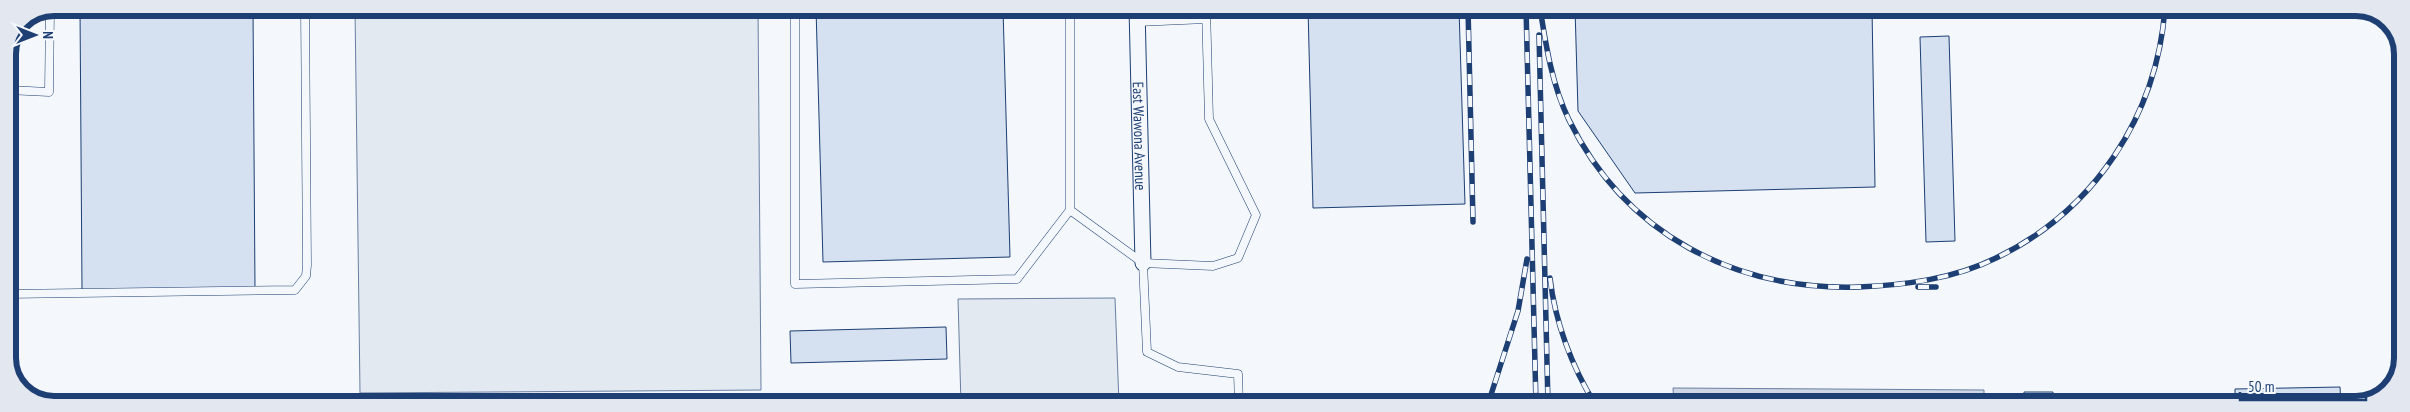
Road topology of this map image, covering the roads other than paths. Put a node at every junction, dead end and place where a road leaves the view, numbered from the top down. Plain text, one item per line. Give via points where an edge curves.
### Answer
1 (305, 16) edge
2 (796, 16) edge
3 (1070, 16) edge
4 (1137, 16) edge
5 (1163, 16) edge
6 (50, 17) edge
7 (1206, 19) joint
8 (16, 90) edge
9 (1070, 210) junction
10 (1143, 263) junction
11 (16, 294) edge
12 (1239, 396) edge

1 - 11 lane via 307,264 306,276 295,290
2 - 9 lane via 795,284 1017,279
3 - 9 lane
4 - 10 street, East Wawona Avenue
5 - 7 lane
6 - 8 lane via 49,92
7 - 10 lane via 1209,119 1256,215 1238,258 1213,266
9 - 10 lane
10 - 12 lane via 1147,352 1178,367 1238,374

